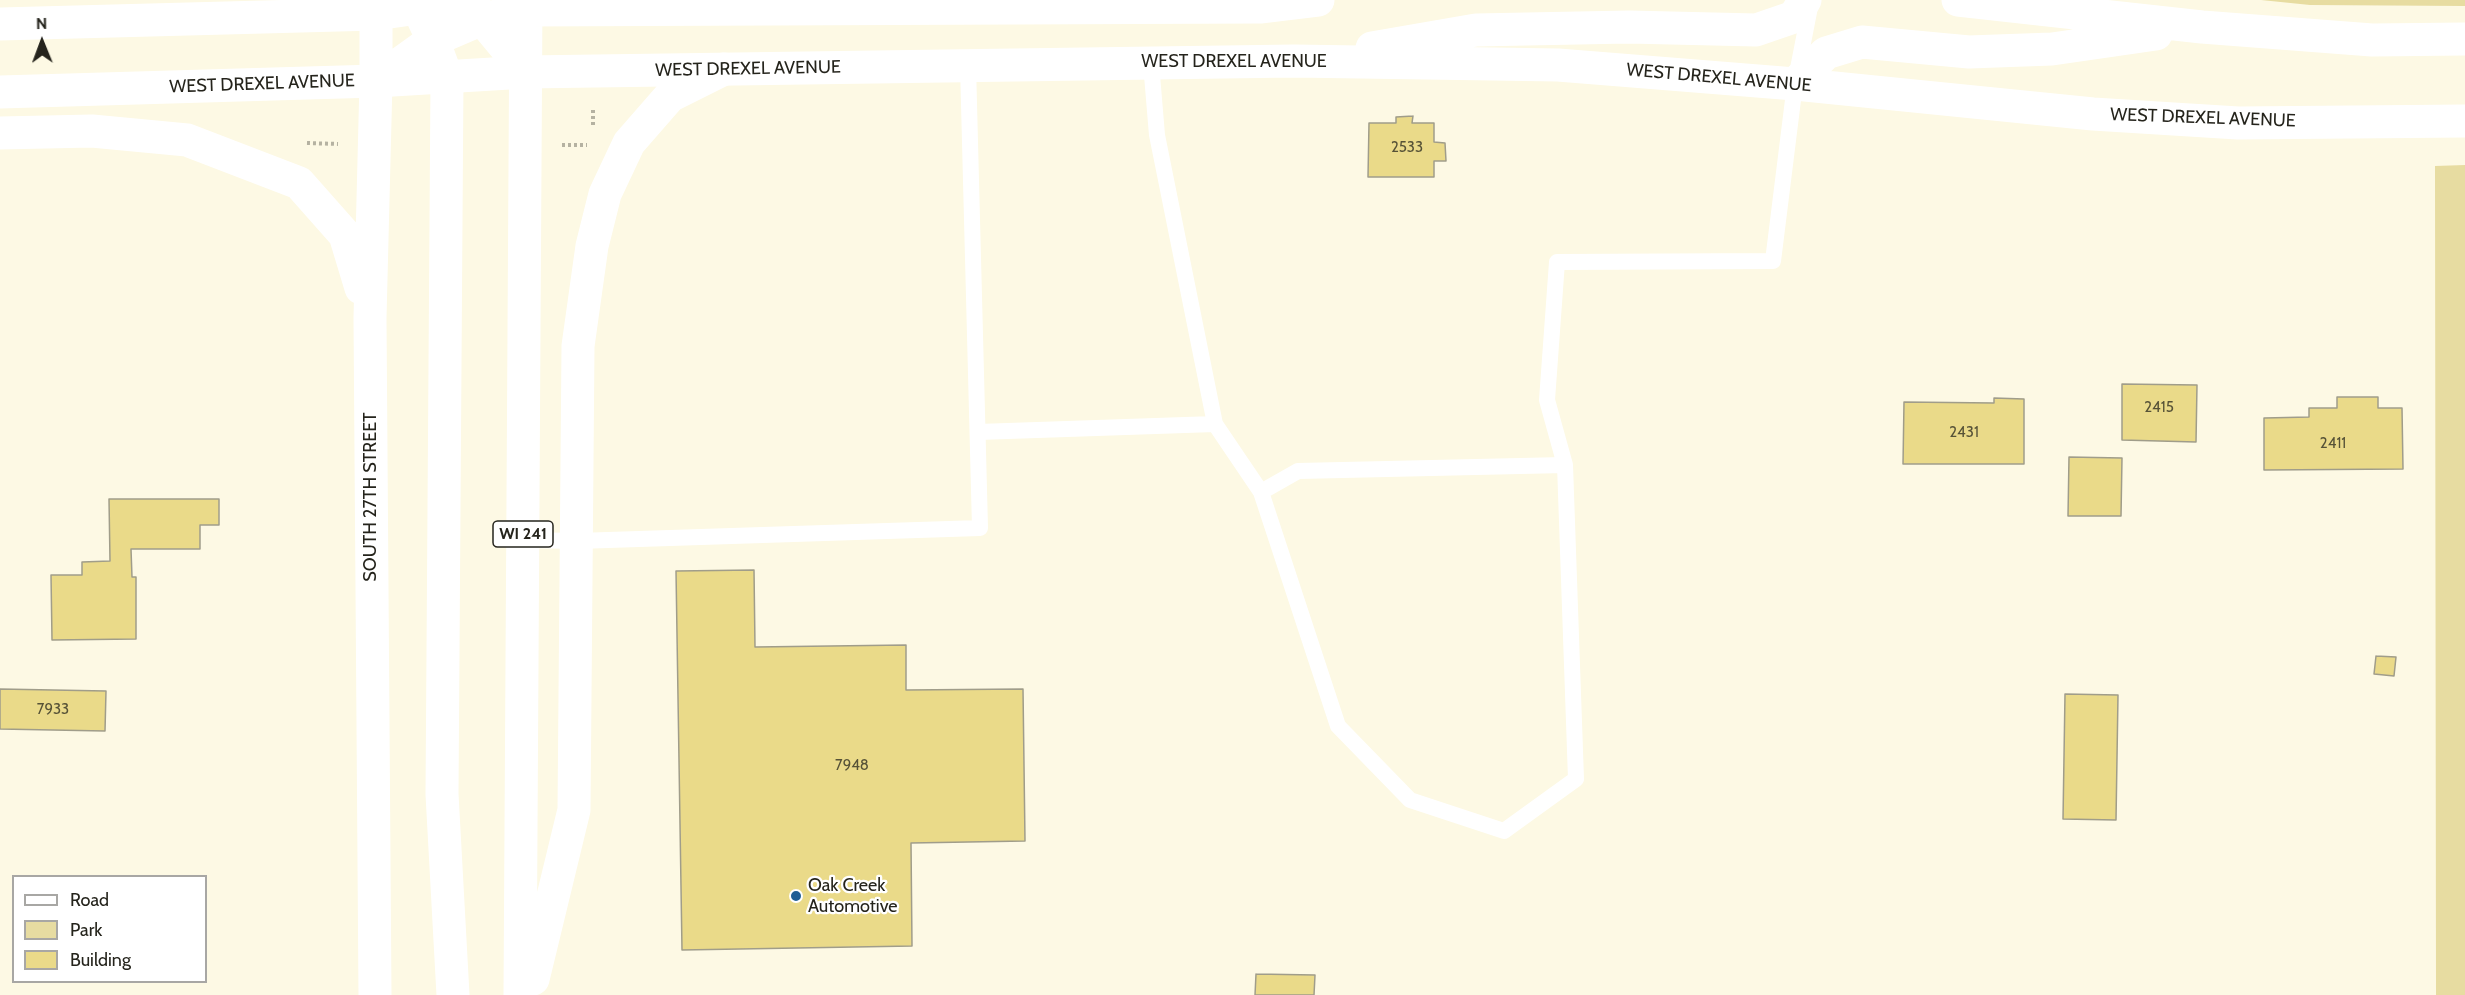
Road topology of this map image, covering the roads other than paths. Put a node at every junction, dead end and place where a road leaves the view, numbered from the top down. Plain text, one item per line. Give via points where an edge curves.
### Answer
1 (1318, 0) edge
2 (1805, 0) edge
3 (1812, 0) edge
4 (1958, 0) edge
5 (426, 3) edge
6 (526, 5) edge
7 (376, 7) edge
8 (476, 10) edge
9 (0, 24) edge
10 (2202, 27) junction
11 (2465, 39) edge
12 (434, 40) junction
13 (1294, 61) junction
14 (1151, 63) junction
15 (968, 66) junction
16 (724, 69) junction
17 (526, 72) junction
18 (447, 78) junction
19 (376, 81) junction
20 (1795, 84) junction
21 (0, 92) edge
22 (2465, 121) edge
23 (0, 133) edge
24 (370, 318) junction
25 (1215, 424) junction
26 (978, 432) junction
27 (1565, 465) junction
28 (1262, 492) junction
29 (523, 540) junction
30 (577, 541) junction
31 (375, 995) edge
32 (453, 995) edge
33 (520, 995) edge
34 (529, 995) edge

1 - 6 main road via 1260,6
2 - 13 main road via 1794,16 1756,30 1476,30
3 - 20 lane
4 - 10 main road
5 - 7 main road
5 - 12 main road
6 - 8 main road
6 - 17 main road, WI 241
7 - 9 main road
7 - 19 main road, SOUTH 27TH STREET
8 - 12 main road
8 - 17 main road
10 - 11 main road via 2372,40
10 - 20 main road via 2052,49 1969,52 1862,42 1826,53
12 - 18 main road
12 - 19 main road
13 - 14 main road, WEST DREXEL AVENUE
13 - 20 main road, WEST DREXEL AVENUE via 1558,65
14 - 15 main road, WEST DREXEL AVENUE
14 - 25 lane via 1157,135
15 - 16 main road, WEST DREXEL AVENUE
15 - 26 lane
16 - 17 main road, WEST DREXEL AVENUE
16 - 30 main road via 670,96 629,142 605,194 592,246 578,346
17 - 18 main road, WEST DREXEL AVENUE
17 - 29 main road, WI 241
18 - 19 main road, WEST DREXEL AVENUE
18 - 32 main road via 442,794
19 - 21 main road, WEST DREXEL AVENUE
19 - 24 main road, SOUTH 27TH STREET
20 - 22 main road, WEST DREXEL AVENUE via 2093,114 2226,122
20 - 27 lane via 1773,261 1557,262 1547,400
23 - 24 main road via 92,130 188,140 299,183 345,234
24 - 31 main road, SOUTH 27TH STREET
25 - 26 lane
25 - 28 lane
26 - 30 lane via 980,528
27 - 28 lane via 1298,471
27 - 28 lane via 1576,779 1503,831 1410,800 1338,726
29 - 30 lane
29 - 33 main road, WI 241
30 - 34 main road via 574,810

